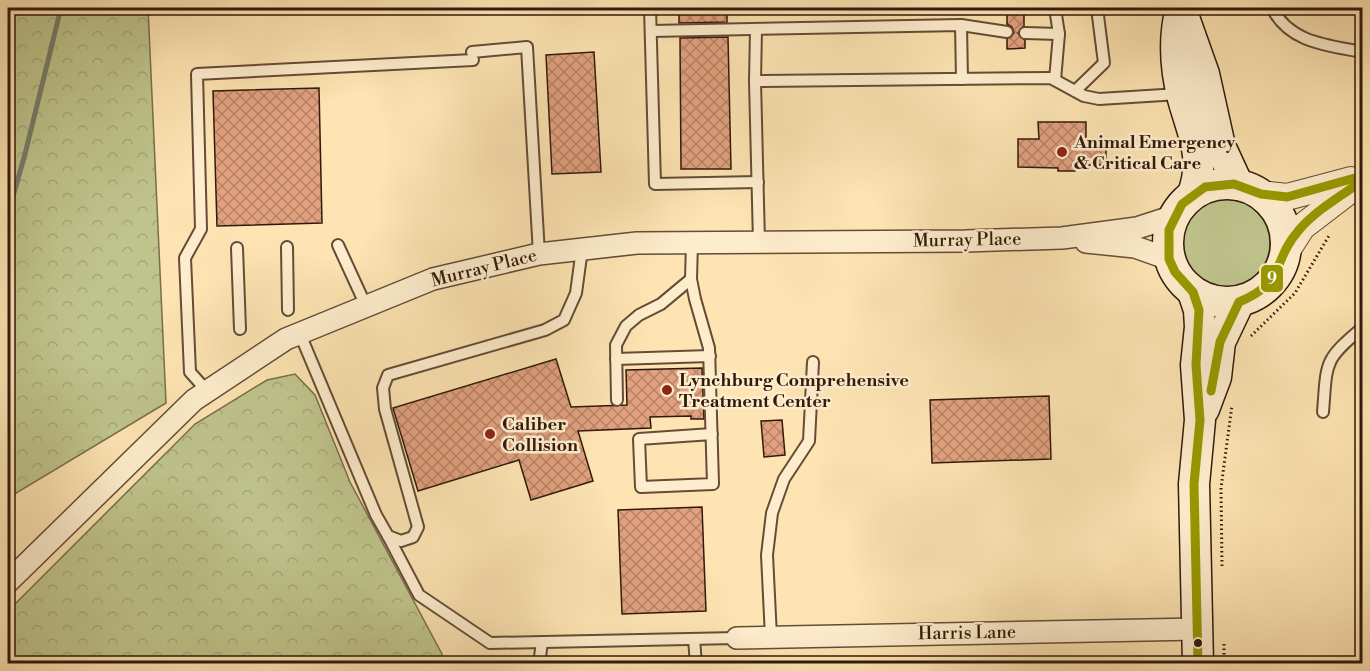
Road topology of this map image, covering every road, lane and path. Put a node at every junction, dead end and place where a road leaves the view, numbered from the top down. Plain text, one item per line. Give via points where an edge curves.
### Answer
1 (650, 8) edge
2 (1055, 8) edge
3 (1097, 8) edge
4 (1181, 8) edge
5 (1272, 8) edge
6 (961, 25) junction
7 (756, 29) junction
8 (651, 31) junction
9 (1007, 32) dead end
10 (1024, 33) dead end
11 (1059, 34) junction
12 (1362, 52) edge
13 (962, 79) junction
14 (1055, 80) junction
15 (755, 81) junction
16 (1075, 91) junction
17 (1182, 94) junction
18 (1362, 176) edge
19 (1362, 181) edge
20 (758, 182) junction
21 (1250, 190) junction
22 (1183, 205) junction
23 (1333, 229) dead end
24 (1062, 237) junction
25 (759, 242) junction
26 (692, 243) junction
27 (338, 245) dead end
28 (287, 247) dead end
29 (237, 248) dead end
30 (582, 249) junction
31 (1286, 252) junction
32 (539, 254) junction
33 (1169, 259) junction
34 (692, 279) junction
35 (1193, 292) junction
36 (1239, 302) junction
37 (366, 306) junction
38 (288, 310) dead end
39 (1362, 328) edge
40 (240, 329) dead end
41 (300, 334) junction
42 (1248, 340) dead end
43 (710, 356) junction
44 (616, 359) junction
45 (813, 362) dead end
46 (207, 391) junction
47 (617, 400) dead end
48 (1232, 403) dead end
49 (1323, 412) dead end
50 (1200, 420) junction
51 (712, 434) junction
52 (388, 536) junction
53 (1222, 576) dead end
54 (8, 582) edge
55 (1210, 631) junction
56 (771, 637) junction
57 (737, 638) joint
58 (694, 639) junction
59 (542, 642) junction
60 (538, 663) edge
61 (696, 663) edge
62 (1198, 663) edge
63 (1224, 663) edge

1 - 8 lane
2 - 11 lane
3 - 16 lane via 1104,63
4 - 17 main road via 1175,30 1175,54
4 - 21 main road via 1204,74 1220,146
5 - 12 lane via 1283,24 1303,40
6 - 7 lane
6 - 9 lane
6 - 13 lane
7 - 8 lane
7 - 15 lane
8 - 20 lane via 655,184
10 - 11 lane
11 - 14 lane
13 - 14 lane
13 - 15 lane
14 - 16 lane
15 - 20 lane
16 - 17 lane via 1100,99
17 - 22 main road via 1199,149 1199,178
18 - 21 street via 1287,197
19 - 31 street via 1302,227
20 - 25 lane
21 - 22 main road via 1220,184
21 - 31 main road via 1280,216
22 - 24 street, Murray Place via 1137,228
22 - 33 main road via 1167,244
23 - 42 path via 1295,293
24 - 25 street, Murray Place
24 - 33 street, Murray Place via 1135,247
25 - 26 street, Murray Place
26 - 30 street, Murray Place
26 - 34 lane
27 - 37 lane
28 - 38 lane
29 - 40 lane
30 - 32 street, Murray Place
30 - 52 lane via 576,293 564,320 545,330 388,375 383,388 385,409 418,528 413,537 401,541
31 - 36 main road via 1270,284
32 - 37 street, Murray Place via 433,279
32 - 46 lane via 527,47 473,56 197,74 201,229 185,258 190,372
33 - 35 main road via 1179,278
34 - 43 lane
34 - 44 lane via 626,326 616,345
35 - 36 main road via 1215,302
35 - 50 main road via 1199,310 1196,366
36 - 50 main road via 1220,342 1216,377
37 - 41 street, Murray Place
39 - 49 lane via 1327,364
41 - 46 street, Murray Place via 285,339
41 - 52 lane
43 - 44 lane
43 - 51 lane
44 - 47 lane
45 - 56 lane via 809,441 784,479 772,513 767,555
46 - 54 street, Murray Place
48 - 53 path via 1221,488
50 - 55 main road via 1194,484
51 - 51 lane via 713,484 641,487 639,439
52 - 59 lane via 418,595 490,643
55 - 56 street, Harris Lane
55 - 62 main road
55 - 63 path
56 - 57 street, Harris Lane
57 - 58 lane
58 - 59 lane
58 - 61 lane
59 - 60 lane

